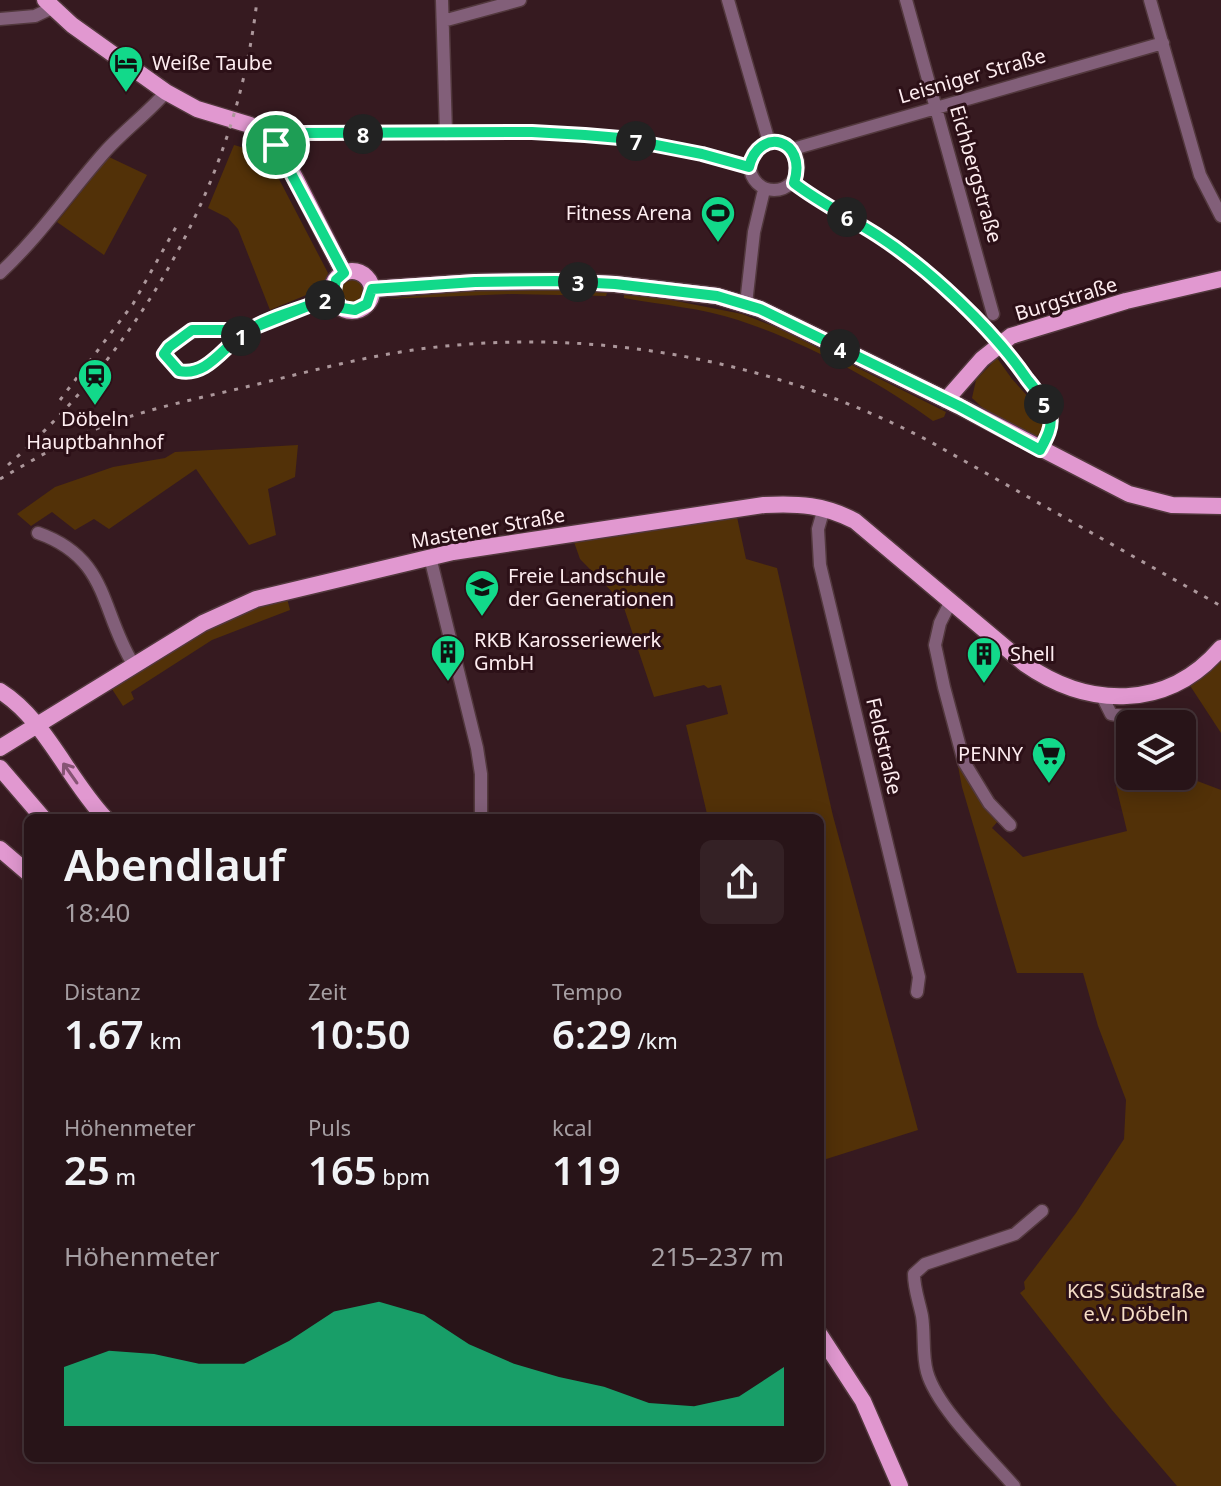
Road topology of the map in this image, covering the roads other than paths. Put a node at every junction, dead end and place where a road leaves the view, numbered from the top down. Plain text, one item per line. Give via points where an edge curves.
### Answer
1 (442, 0) edge
2 (520, 0) edge
3 (728, 0) edge
4 (906, 0) edge
5 (1150, 0) edge
6 (49, 4) edge
7 (0, 19) edge
8 (443, 21) junction
9 (1163, 43) junction
10 (166, 92) junction
11 (937, 106) junction
12 (446, 133) junction
13 (769, 142) junction
14 (276, 145) junction
15 (793, 149) junction
16 (749, 167) junction
17 (794, 183) junction
18 (764, 190) junction
19 (1221, 216) edge
20 (0, 273) edge
21 (344, 273) junction
22 (1221, 279) edge
23 (372, 289) junction
24 (333, 296) junction
25 (746, 304) junction
26 (993, 314) dead end
27 (243, 334) junction
28 (999, 343) junction
29 (946, 400) junction
30 (1040, 450) junction
31 (1221, 506) edge
32 (824, 508) junction
33 (38, 533) dead end
34 (430, 557) junction
35 (950, 603) junction
36 (1221, 648) edge
37 (133, 664) junction
38 (0, 691) edge
39 (1102, 696) junction
40 (1116, 715) edge
41 (37, 727) junction
42 (0, 748) edge
43 (3, 771) edge
44 (40, 814) edge
45 (102, 814) edge
46 (481, 814) edge
47 (1010, 825) dead end
48 (0, 849) edge
49 (24, 870) edge
50 (917, 992) dead end
51 (1042, 1211) dead end
52 (824, 1341) edge
53 (900, 1486) edge
54 (1014, 1486) edge

1 - 8 street
2 - 8 street
3 - 13 street
4 - 11 street, Eichbergstraße
5 - 9 street
6 - 7 street via 35,16
6 - 10 main road
8 - 12 street
9 - 11 street, Leisniger Straße
9 - 19 street via 1200,175
10 - 14 main road via 184,104 262,131
10 - 20 street via 104,153
11 - 15 street, Leisniger Straße
11 - 26 street, Eichbergstraße
12 - 14 street via 301,133
12 - 16 street via 620,138
13 - 15 street
13 - 16 street via 757,149
14 - 21 main road
15 - 17 street
16 - 18 street
17 - 18 street
17 - 28 street via 879,236
18 - 25 street
21 - 23 main road via 364,275
21 - 24 main road via 336,280
22 - 28 main road, Burgstraße via 1126,301
23 - 24 main road via 367,304 355,310 342,308
23 - 25 main road via 556,281 691,292
24 - 27 street
25 - 29 main road
27 - 27 street via 192,330 164,354 179,371 190,373
28 - 29 main road, Burgstraße
28 - 30 street via 1048,411 1050,425
29 - 30 main road
30 - 31 main road via 1152,501
32 - 34 main road, Mastener Straße via 741,508
32 - 35 main road, Mastener Straße via 867,529
32 - 50 street, Feldstraße via 818,529 820,565 919,977
33 - 37 street via 88,564
34 - 37 main road, Mastener Straße via 239,605
34 - 46 street via 477,748
35 - 39 main road, Mastener Straße via 1043,676
35 - 47 street via 935,645 950,711 964,762
36 - 39 main road, Mastener Straße via 1166,686
37 - 41 main road, Mastener Straße
38 - 41 main road
39 - 40 street, Mastener Straße
41 - 42 main road, Mastener Straße
45 -> 41 main road
43 - 44 main road
48 - 49 main road
51 - 54 street via 1015,1234 925,1264 914,1274 931,1383
52 - 53 main road via 863,1401

